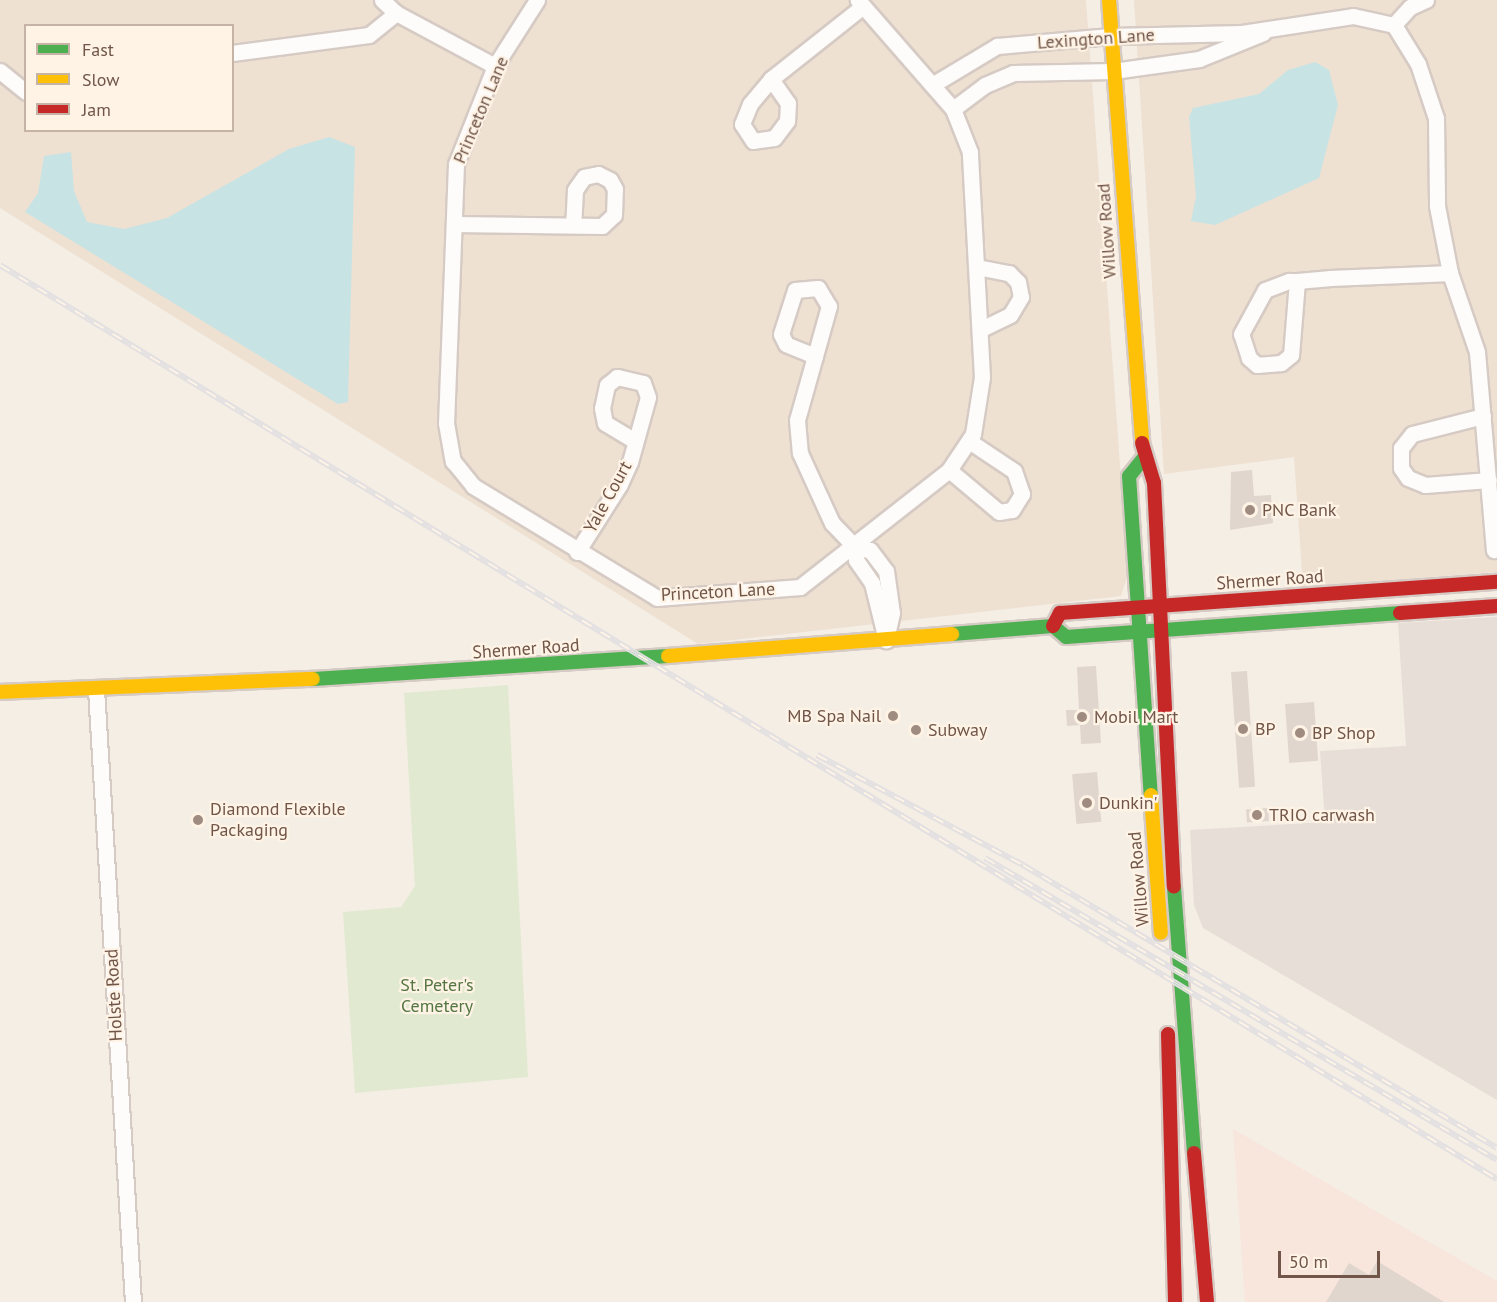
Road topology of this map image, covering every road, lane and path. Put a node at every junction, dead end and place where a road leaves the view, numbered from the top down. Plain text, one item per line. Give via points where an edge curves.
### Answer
1 (382, 0) edge
2 (537, 0) edge
3 (1109, 0) edge
4 (1426, 0) edge
5 (860, 3) edge
6 (396, 13) junction
7 (1271, 25) junction
8 (1394, 25) junction
9 (1207, 34) junction
10 (1111, 36) junction
11 (234, 53) edge
12 (1210, 55) junction
13 (495, 66) junction
14 (0, 71) edge
15 (1113, 71) junction
16 (771, 79) dead end
17 (932, 85) junction
18 (24, 90) edge
19 (953, 109) junction
20 (454, 224) junction
21 (573, 224) dead end
22 (977, 267) junction
23 (1450, 273) junction
24 (1297, 281) junction
25 (981, 329) junction
26 (815, 356) dead end
27 (1483, 416) junction
28 (635, 441) dead end
29 (969, 441) junction
30 (1143, 459) junction
31 (949, 471) junction
32 (1489, 480) junction
33 (856, 548) junction
34 (1494, 550) dead end
35 (577, 552) junction
36 (1497, 582) edge
37 (1160, 605) junction
38 (1497, 606) edge
39 (1136, 607) junction
40 (1053, 626) junction
41 (1162, 631) junction
42 (1138, 633) junction
43 (886, 640) junction
44 (96, 689) junction
45 (0, 692) edge
46 (1166, 993) dead end
47 (1167, 1016) dead end
48 (133, 1302) edge
49 (1174, 1302) edge
50 (1207, 1302) edge

1 - 6 street
2 - 13 street, Princeton Lane
3 - 10 main road, Willow Road
4 - 8 street via 1410,7
5 - 16 street
5 - 17 street, Princeton Lane
6 - 11 street via 369,35
6 - 13 street
7 - 8 street, Lexington Lane via 1353,16
7 - 9 street, Lexington Lane
7 - 12 street, Lexington Lane via 1259,38
8 - 23 street via 1418,64 1436,118 1437,206
9 - 10 street, Lexington Lane
9 - 12 street
10 - 15 main road, Willow Road
10 - 17 street, Lexington Lane via 997,46
12 - 15 street, Lexington Lane
13 - 20 street, Princeton Lane via 456,164
14 - 18 street
15 - 19 street, Lexington Lane via 1013,73 985,85
15 - 30 main road, Willow Road
17 - 19 street, Princeton Lane
19 - 22 street, Princeton Lane via 970,152
20 - 21 street
20 - 35 street, Princeton Lane via 446,423 453,462 472,486
22 - 25 street, Princeton Lane
22 - 25 street via 1009,273 1018,282 1021,297 1010,315
23 - 24 street
23 - 27 street via 1477,352
24 - 24 street via 1265,290 1244,322 1244,347 1257,365 1291,356
25 - 29 street, Princeton Lane via 982,377
26 - 33 street via 796,420 800,453 832,523
27 - 32 street
27 - 32 street via 1412,434 1401,448 1401,468 1408,478 1425,485
28 - 35 street, Yale Court via 620,484
29 - 31 street, Princeton Lane
29 - 31 street via 1014,471 1022,494 1012,510 999,512
30 - 37 main road, Willow Road via 1154,483
30 - 39 main road, Willow Road via 1129,476
31 - 33 street, Princeton Lane
32 - 34 street
33 - 35 street, Princeton Lane via 800,587 657,598
33 - 43 street via 856,560 872,583
36 - 37 main road, Shermer Road
37 - 39 main road, Shermer Road
37 - 41 main road, Willow Road
38 - 41 main road, Shermer Road
39 - 40 main road, Shermer Road via 1060,613
39 - 42 main road, Willow Road
40 - 42 main road, Shermer Road via 1066,637
40 - 43 main road, Shermer Road
41 - 42 main road, Shermer Road
41 - 50 main road, Willow Road via 1181,1002
42 - 46 main road, Willow Road
43 - 44 main road, Shermer Road via 441,673
44 - 45 main road, Shermer Road
44 - 48 street, Holste Road
47 - 49 main road

